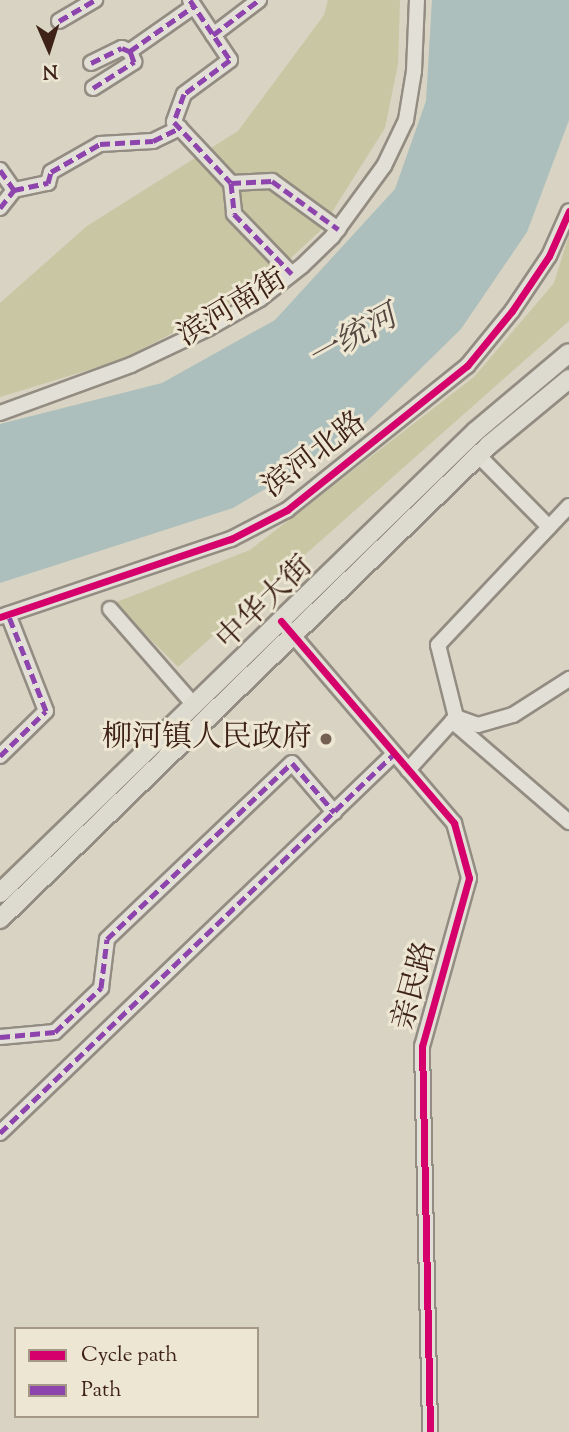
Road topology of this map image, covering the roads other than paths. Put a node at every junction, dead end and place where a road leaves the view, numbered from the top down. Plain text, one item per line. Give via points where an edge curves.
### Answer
1 (95, 0) edge
2 (259, 0) edge
3 (417, 0) edge
4 (192, 3) edge
5 (59, 21) dead end
6 (213, 35) junction
7 (131, 52) junction
8 (91, 63) dead end
9 (93, 88) dead end
10 (180, 128) junction
11 (0, 170) edge
12 (231, 183) junction
13 (14, 190) junction
14 (0, 208) edge
15 (569, 211) edge
16 (338, 229) junction
17 (292, 274) junction
18 (569, 353) edge
19 (569, 379) edge
20 (0, 413) edge
21 (478, 455) junction
22 (569, 506) edge
23 (549, 527) junction
24 (110, 609) dead end
25 (4, 616) edge
26 (281, 621) junction
27 (293, 635) junction
28 (569, 679) edge
29 (194, 705) junction
30 (454, 720) junction
31 (394, 754) junction
32 (0, 756) edge
33 (408, 770) junction
34 (334, 812) junction
35 (569, 822) edge
36 (0, 893) edge
37 (0, 919) edge
38 (0, 1037) edge
39 (0, 1133) edge
40 (430, 1432) edge

1 - 5 street
2 - 6 street
3 - 16 street, 滨河南街 via 406,120 384,166
4 - 6 street
4 - 7 street
6 - 10 street via 230,60 184,94 174,122
7 - 8 street via 122,48
7 - 9 street via 134,62
10 - 12 street
10 - 13 street via 152,141 100,144 51,172 48,183
11 - 13 street
12 - 16 street via 272,181
12 - 17 street via 234,214
13 - 14 street
15 - 25 street, 滨河北路 via 549,256 467,366 287,510 232,540
16 - 17 street, 滨河南街
17 - 20 street, 滨河南街 via 260,299 198,334 97,379
18 - 26 main road, 中华大街 via 476,431
19 - 21 main road, 中华大街
21 - 23 street
21 - 27 main road, 中华大街
22 - 23 street
23 - 30 street via 438,645
24 - 29 street
25 - 32 street via 46,711
26 - 27 street, 亲民路
26 - 29 main road, 中华大街
27 - 31 street, 亲民路
27 - 37 main road, 中华大街
28 - 30 street via 513,715 478,725
29 - 36 main road, 中华大街
30 - 33 street
30 - 35 street
31 - 33 street, 亲民路
31 - 34 street
33 - 40 street, 亲民路 via 454,823 469,878 422,1046
34 - 38 street via 292,763 107,939 101,988 55,1032
34 - 39 street

